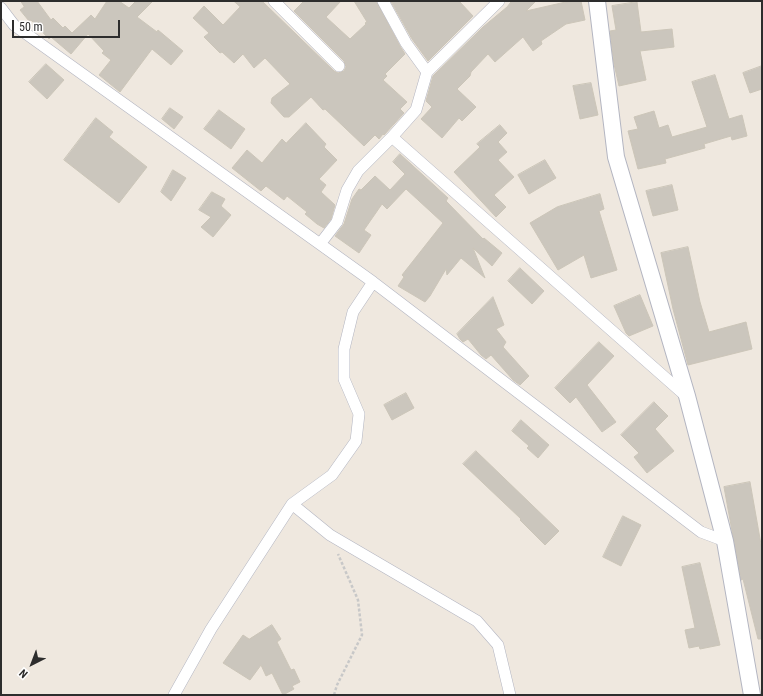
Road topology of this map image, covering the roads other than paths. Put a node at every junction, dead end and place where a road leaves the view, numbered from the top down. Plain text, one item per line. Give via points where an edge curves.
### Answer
1 (274, 1) edge
2 (383, 1) edge
3 (499, 1) edge
4 (597, 1) edge
5 (1, 8) edge
6 (339, 66) dead end
7 (427, 72) junction
8 (392, 137) junction
9 (320, 244) junction
10 (373, 282) junction
11 (687, 396) junction
12 (292, 504) junction
13 (725, 541) junction
14 (174, 695) edge
15 (510, 695) edge
16 (752, 695) edge

1 - 6 street
2 - 7 street via 406,43
3 - 7 street
4 - 11 street via 616,157
5 - 9 street via 14,25
7 - 8 street via 416,110
8 - 9 street via 358,171 347,190 336,222
8 - 11 street
9 - 10 street
10 - 12 street via 354,312 344,349 344,378 359,414 356,441 332,475
10 - 13 street via 701,532
11 - 13 street
12 - 14 street via 211,629
12 - 15 street via 330,535 477,621 498,645
13 - 16 street

